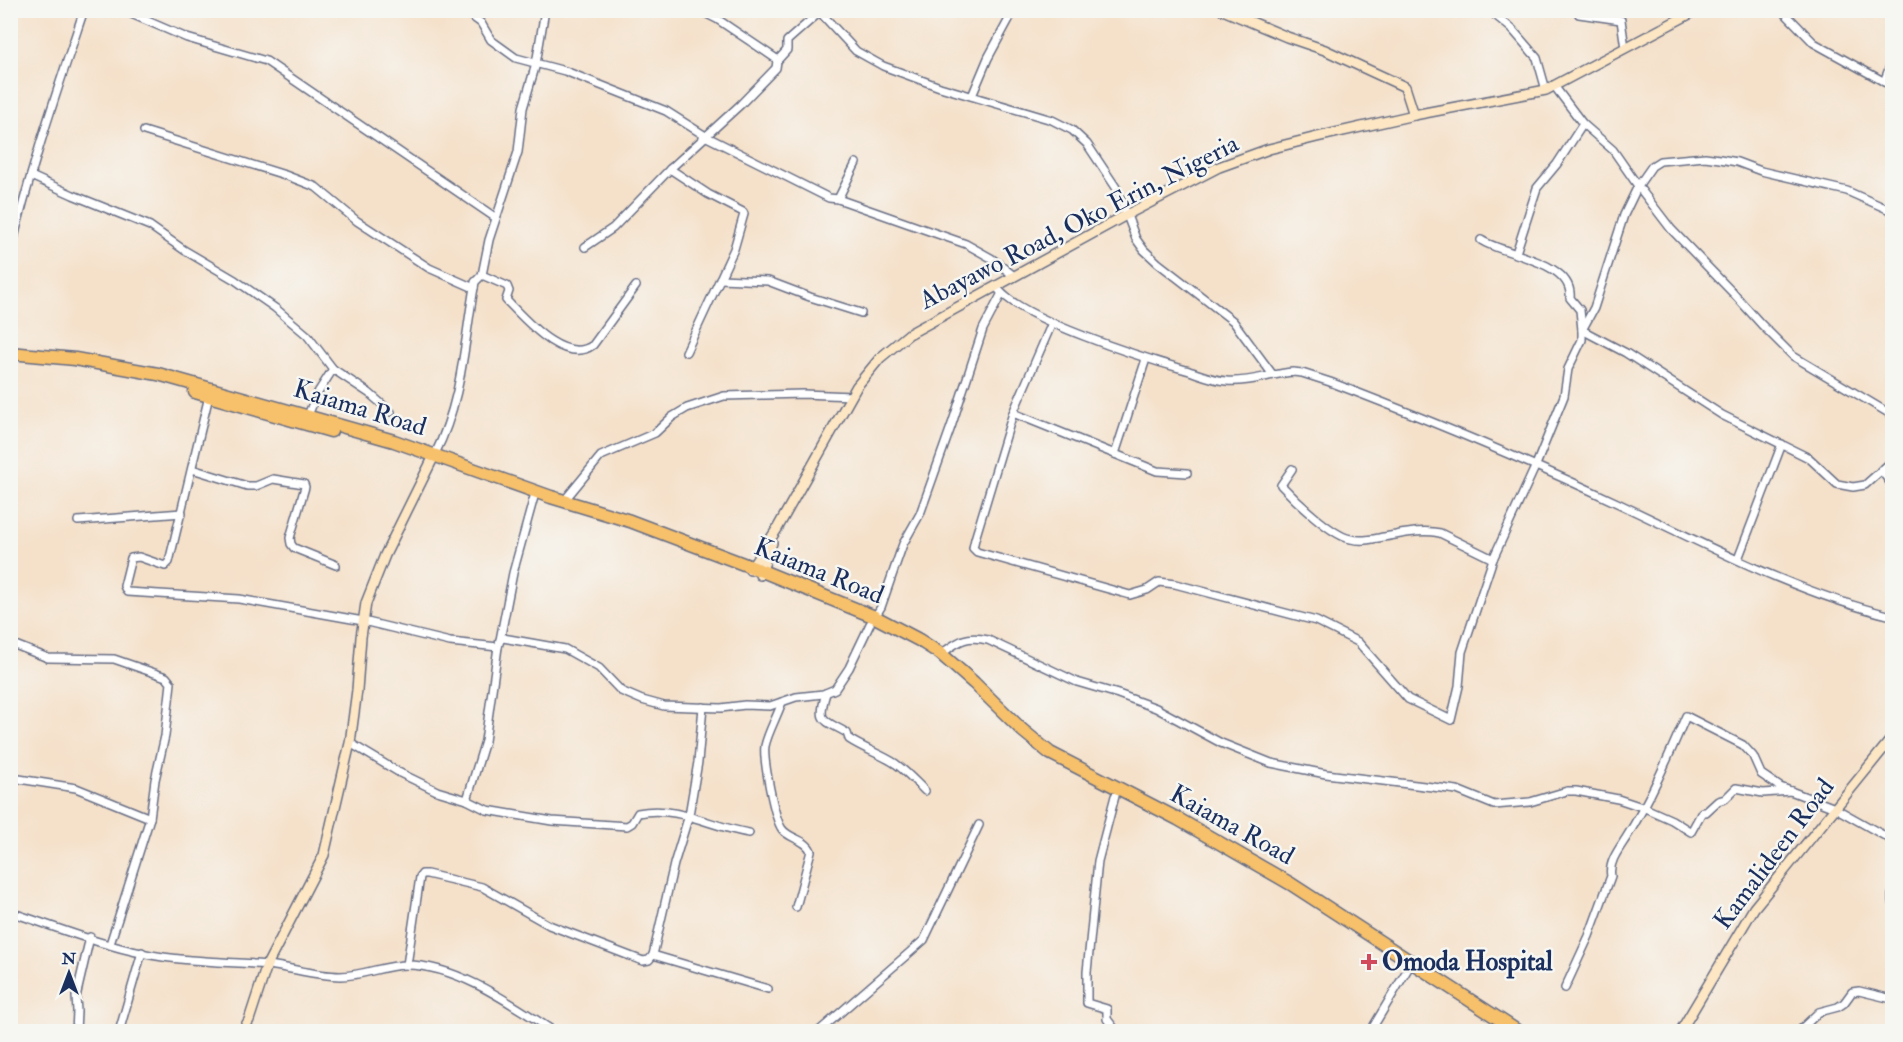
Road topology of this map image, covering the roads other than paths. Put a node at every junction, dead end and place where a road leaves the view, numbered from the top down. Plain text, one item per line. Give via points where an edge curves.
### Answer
1 (84, 10) edge
2 (122, 10) edge
3 (463, 10) edge
4 (545, 10) edge
5 (699, 10) edge
6 (1014, 10) edge
7 (1223, 10) edge
8 (1489, 10) edge
9 (1579, 10) edge
10 (1697, 10) edge
11 (1782, 10) edge
12 (820, 11) edge
13 (1625, 48) junction
14 (1893, 60) edge
15 (777, 61) junction
16 (536, 64) junction
17 (1884, 82) junction
18 (1893, 86) edge
19 (1550, 89) junction
20 (972, 96) junction
21 (1414, 115) junction
22 (1583, 124) junction
23 (144, 131) dead end
24 (706, 137) junction
25 (856, 163) dead end
26 (670, 169) junction
27 (32, 176) junction
28 (1638, 186) junction
29 (838, 199) junction
30 (1893, 211) edge
31 (1128, 214) junction
32 (496, 218) junction
33 (1481, 240) dead end
34 (585, 247) dead end
35 (1516, 253) junction
36 (10, 255) edge
37 (482, 275) junction
38 (1014, 276) junction
39 (720, 279) junction
40 (636, 286) dead end
41 (996, 286) junction
42 (474, 288) junction
43 (1001, 295) junction
44 (861, 313) dead end
45 (1052, 323) junction
46 (1582, 330) junction
47 (687, 352) dead end
48 (10, 353) edge
49 (1146, 359) junction
50 (10, 361) edge
51 (333, 369) junction
52 (1273, 375) junction
53 (209, 396) junction
54 (852, 396) junction
55 (391, 412) dead end
56 (1013, 413) junction
57 (1893, 415) edge
58 (308, 416) junction
59 (1782, 444) junction
60 (1115, 454) junction
61 (434, 458) junction
62 (1893, 461) edge
63 (1536, 465) junction
64 (192, 469) junction
65 (1292, 469) dead end
66 (1881, 470) junction
67 (1187, 473) dead end
68 (1893, 485) edge
69 (534, 497) junction
70 (564, 501) junction
71 (182, 513) junction
72 (78, 521) dead end
73 (1493, 559) junction
74 (1738, 559) junction
75 (336, 565) dead end
76 (755, 571) junction
77 (1893, 616) edge
78 (872, 620) junction
79 (363, 621) junction
80 (10, 643) edge
81 (499, 643) junction
82 (941, 654) junction
83 (826, 693) junction
84 (782, 702) junction
85 (703, 707) junction
86 (1893, 738) edge
87 (350, 743) junction
88 (19, 779) dead end
89 (925, 791) dead end
90 (1791, 791) junction
91 (1115, 796) junction
92 (467, 800) junction
93 (1645, 808) junction
94 (1835, 808) junction
95 (689, 815) junction
96 (150, 818) junction
97 (979, 825) dead end
98 (750, 833) dead end
99 (1893, 840) edge
100 (1893, 895) edge
101 (1893, 901) edge
102 (796, 907) dead end
103 (10, 912) edge
104 (90, 938) junction
105 (110, 944) junction
106 (142, 952) junction
107 (653, 955) junction
108 (267, 965) junction
109 (407, 965) junction
110 (1409, 967) junction
111 (1565, 988) dead end
112 (768, 989) dead end
113 (1893, 999) edge
114 (1799, 1031) edge
115 (76, 1032) edge
116 (119, 1032) edge
117 (242, 1032) edge
118 (555, 1032) edge
119 (818, 1032) edge
120 (1117, 1032) edge
121 (1370, 1032) edge
122 (1507, 1032) edge
123 (1519, 1032) edge
124 (1680, 1032) edge
125 (1787, 1032) edge

1 - 27 street via 51,105
2 - 32 street via 188,38 266,61
3 - 16 street via 481,23 492,40 508,53
4 - 16 street
5 - 15 street
6 - 20 street
7 - 21 street via 1405,87
8 - 19 street via 1537,58
9 - 13 street via 1579,14 1621,20
10 - 13 street, Abayawo Road, Oko Erin, Nigeria
11 - 17 street via 1814,43
12 - 15 street via 787,41 787,50
12 - 20 street via 856,51 883,66
13 - 19 street, Abayawo Road, Oko Erin, Nigeria
14 - 17 street
15 - 24 street via 776,68
16 - 24 street via 565,71 666,111
16 - 32 street via 523,108 518,152
17 - 18 street
19 - 21 street, Abayawo Road, Oko Erin, Nigeria
19 - 22 street
20 - 31 street via 1052,120 1072,130 1087,144 1117,189
21 - 31 street, Abayawo Road, Oko Erin, Nigeria via 1269,149 1219,167
22 - 28 street via 1613,150
22 - 35 street via 1537,188
23 - 42 street via 316,187 357,221 429,268
24 - 26 street
24 - 29 street
25 - 29 street
26 - 34 street via 613,228
26 - 39 street via 743,212 734,249
27 - 36 street
27 - 51 street via 150,226 235,280 307,335
28 - 30 street via 1660,161 1720,159 1847,191
28 - 46 street via 1624,215 1594,308
28 - 57 street via 1671,229 1793,356
29 - 38 street via 966,244
31 - 38 street, Abayawo Road, Oko Erin, Nigeria
31 - 52 street via 1144,250 1233,321
32 - 37 street
33 - 35 street
35 - 46 street via 1557,272 1569,282 1570,298 1580,310
37 - 40 street via 507,286 506,300 542,335 571,349 593,345
37 - 42 street
38 - 41 street, Abayawo Road, Oko Erin, Nigeria
39 - 44 street via 768,281
39 - 47 street
41 - 43 street
41 - 54 street, Abayawo Road, Oko Erin, Nigeria via 909,334 880,358
42 - 61 street via 459,387 446,433
43 - 45 street
43 - 78 street via 983,329 920,514 903,544 881,607
45 - 49 street
45 - 56 street
46 - 59 street via 1626,353 1722,415
46 - 63 street via 1582,340 1568,369 1564,396
48 - 58 highway, Kaiama Road via 75,359 158,374
49 - 52 street via 1223,381 1241,382
49 - 60 street
50 - 53 highway, Kaiama Road via 122,374
51 - 55 street
51 - 58 street
52 - 63 street via 1293,372 1319,378
53 - 61 highway, Kaiama Road
53 - 64 street
54 - 70 street via 724,396 687,408 655,432 601,456
54 - 76 street, Abayawo Road, Oko Erin, Nigeria
56 - 60 street
56 - 73 street via 975,539 973,548 977,552 1130,595 1159,582 1175,584 1316,621 1358,642 1408,699 1451,720 1462,652
58 - 61 highway, Kaiama Road
59 - 66 street via 1809,458 1842,486 1865,485
59 - 74 street
60 - 67 street via 1157,471
61 - 69 highway, Kaiama Road
61 - 70 highway, Kaiama Road
61 - 79 street via 385,555
62 - 66 street
63 - 73 street
63 - 74 street
64 - 71 street
64 - 75 street via 248,486 273,478 304,484 291,544
65 - 73 street via 1281,485 1338,536 1366,541 1419,531 1440,532
66 - 68 street
69 - 76 highway, Kaiama Road
69 - 81 street via 510,582
70 - 76 highway, Kaiama Road via 630,521
71 - 72 street
71 - 79 street via 169,562 165,566 131,558 124,586 127,592 238,599
74 - 77 street via 1837,600
76 - 78 highway, Kaiama Road
78 - 82 highway, Kaiama Road via 919,639
78 - 83 street via 840,683
78 - 91 highway, Kaiama Road via 925,651 953,673 1044,756
79 - 81 street via 450,642
79 - 87 street
80 - 96 street via 48,658 114,659 170,681
81 - 85 street via 513,639 565,649 598,668 621,691 642,700 664,706
81 - 92 street via 485,741
82 - 93 street via 962,639 988,640 1077,682 1156,708 1221,743 1271,763 1457,790 1494,805 1530,802 1576,791
82 - 123 highway, Kaiama Road via 1050,753 1178,819 1291,884
83 - 84 street
83 - 89 street via 821,708 825,721 847,733 862,748 897,765
84 - 85 street via 770,706
84 - 102 street via 765,755 775,815 783,830 811,851
85 - 95 street
86 - 94 street, Kamalideen Road
87 - 92 street via 400,773
87 - 108 street via 324,855
88 - 96 street via 76,788
90 - 93 street via 1763,793 1736,788 1702,812 1691,832
90 - 93 street via 1761,774 1743,745 1686,716
90 - 94 street
91 - 110 highway, Kaiama Road via 1229,855
91 - 120 street via 1098,861 1086,996 1087,1003 1107,1009 1107,1019
92 - 95 street via 487,810 552,821 627,826 642,812 662,810
93 - 111 street via 1610,868 1611,876 1589,936
94 - 99 street
94 - 124 street, Kamalideen Road via 1754,908
95 - 98 street
95 - 107 street
96 - 105 street
97 - 119 street via 924,940
100 - 101 street
103 - 104 street
104 - 105 street
104 - 115 street via 76,997
105 - 106 street
106 - 108 street
106 - 116 street
107 - 109 street via 643,961 549,924 482,887 427,874 420,877
107 - 112 street
108 - 109 street via 339,976
108 - 117 street
109 - 118 street via 472,982
110 - 121 street
110 - 122 highway, Kaiama Road
113 - 114 street via 1852,992 1844,1003 1819,1012
114 - 125 street

